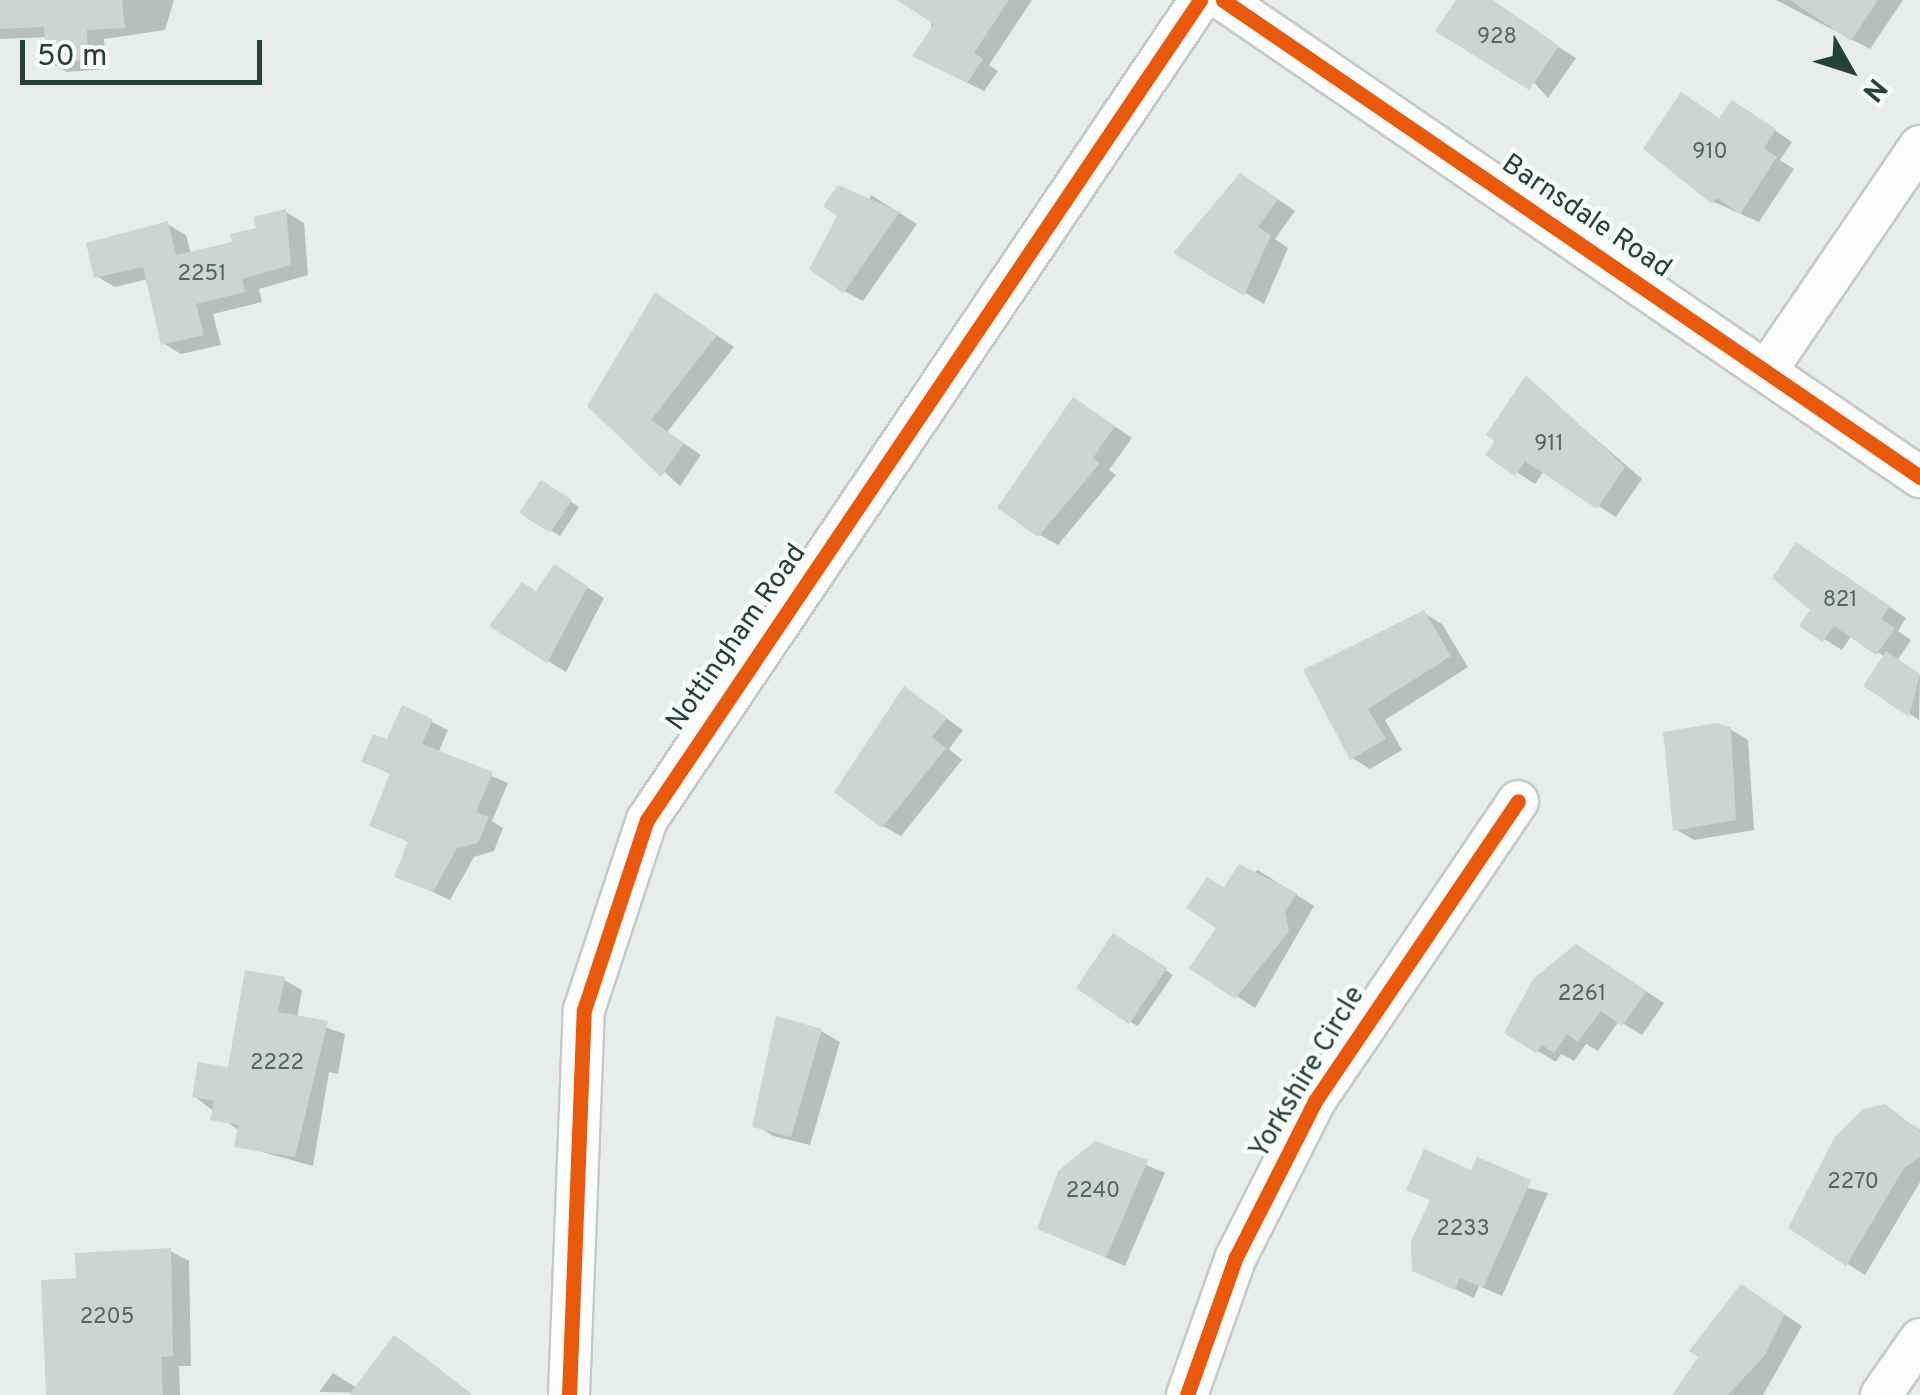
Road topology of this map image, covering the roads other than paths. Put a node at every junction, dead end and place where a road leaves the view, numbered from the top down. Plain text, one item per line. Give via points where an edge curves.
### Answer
1 (1200, 0) edge
2 (1222, 0) edge
3 (1920, 146) edge
4 (1767, 370) junction
5 (1920, 477) edge
6 (1518, 801) dead end
7 (1920, 1339) edge
8 (568, 1395) edge
9 (1188, 1395) edge
10 (1881, 1395) edge

1 - 8 street, Nottingham Road via 647,820 584,1010
2 - 4 street, Barnsdale Road
3 - 4 street
4 - 5 street, Barnsdale Road
6 - 9 street, Yorkshire Circle via 1307,1117 1236,1256
7 - 10 street

